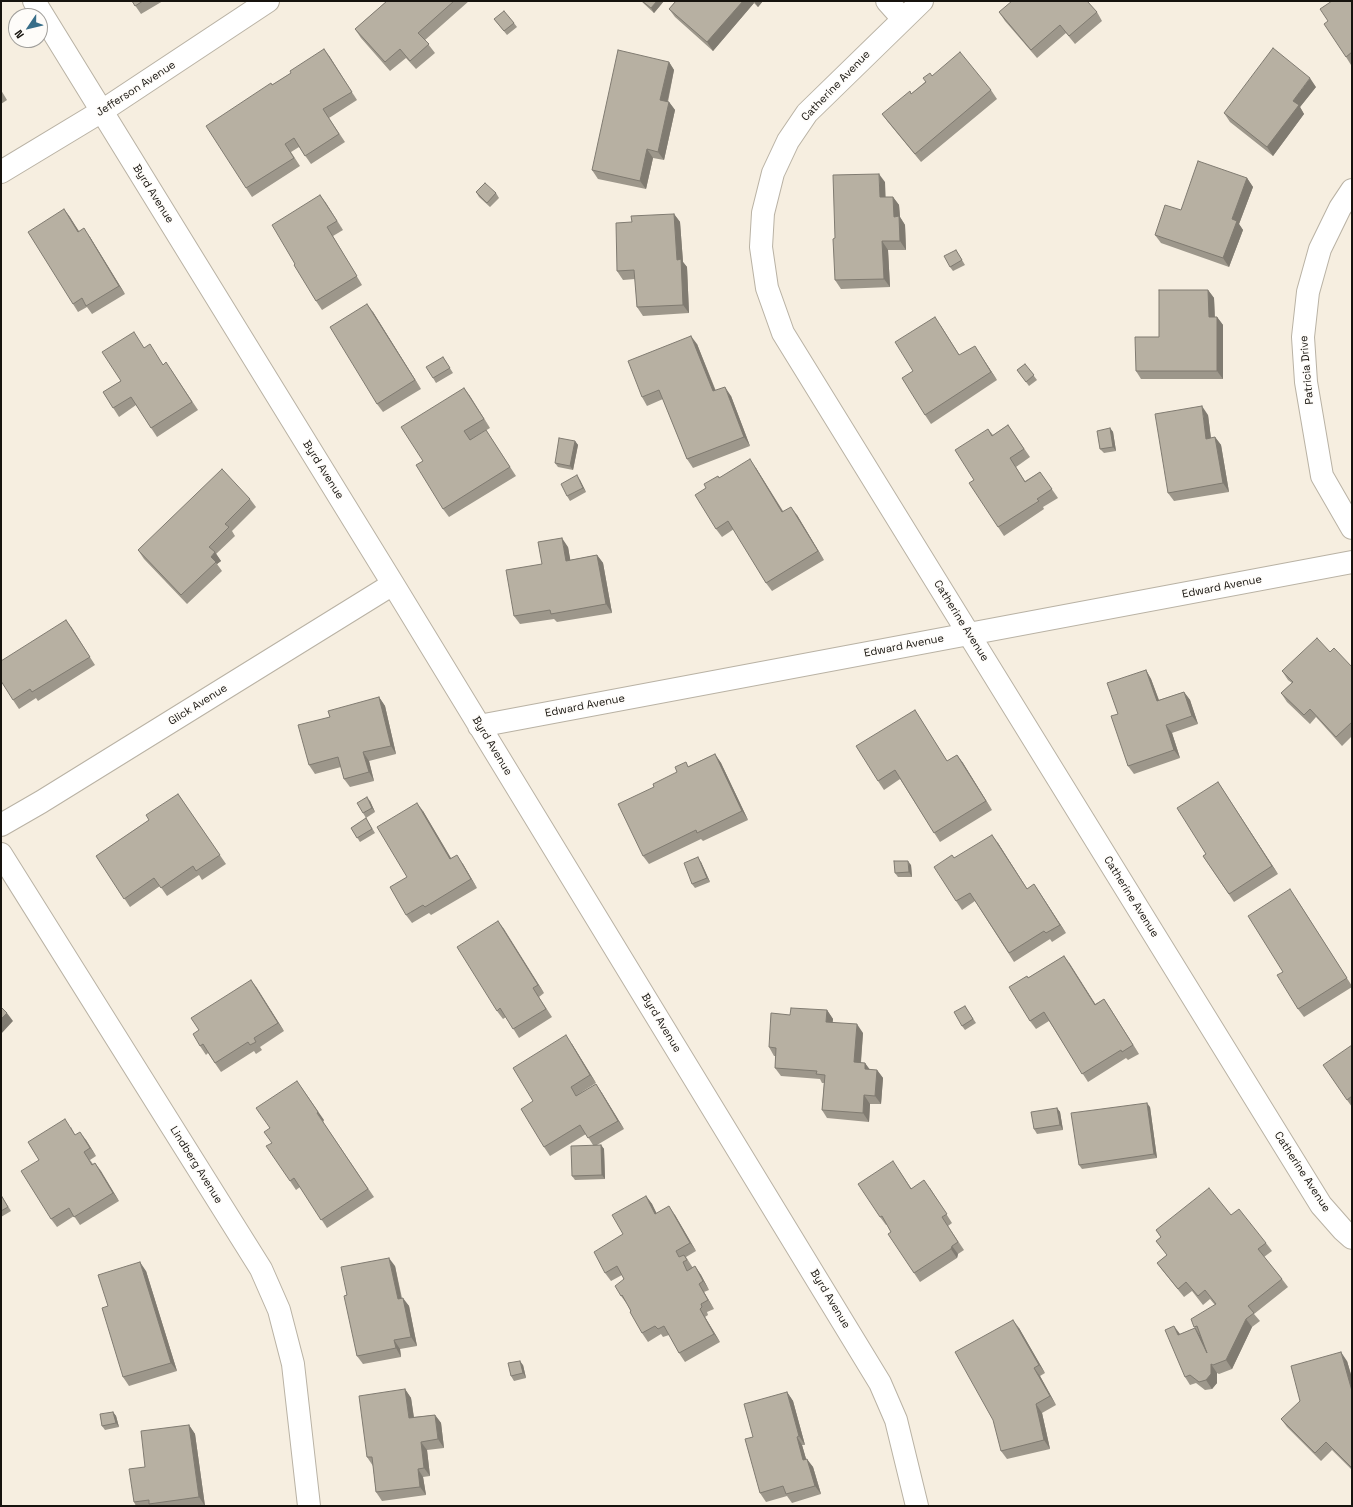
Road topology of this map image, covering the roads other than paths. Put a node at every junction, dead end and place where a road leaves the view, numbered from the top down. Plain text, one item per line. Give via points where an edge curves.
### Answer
1 (34, 1) edge
2 (268, 1) edge
3 (887, 1) edge
4 (922, 1) edge
5 (902, 18) junction
6 (102, 111) junction
7 (1, 172) edge
8 (1352, 190) edge
9 (1352, 528) edge
10 (1352, 562) edge
11 (393, 584) junction
12 (969, 634) junction
13 (479, 726) junction
14 (1, 825) edge
15 (1, 854) edge
16 (1352, 1238) edge
17 (309, 1506) edge
18 (917, 1506) edge

1 - 6 street, Byrd Avenue
2 - 6 street, Jefferson Avenue
3 - 5 street
4 - 5 street
5 - 12 street, Catherine Avenue via 807,113 788,141 773,173 763,213 761,247 766,288 783,333
6 - 7 street, Jefferson Avenue
6 - 11 street, Byrd Avenue
8 - 9 street, Patricia Drive via 1320,249 1308,292 1303,337 1306,382 1322,476
10 - 12 street, Edward Avenue
11 - 13 street, Byrd Avenue
11 - 14 street, Glick Avenue
12 - 13 street, Edward Avenue
12 - 16 street, Catherine Avenue via 1321,1205
13 - 18 street, Byrd Avenue via 880,1383 896,1420
15 - 17 street, Lindberg Avenue via 261,1269 279,1310 293,1364

